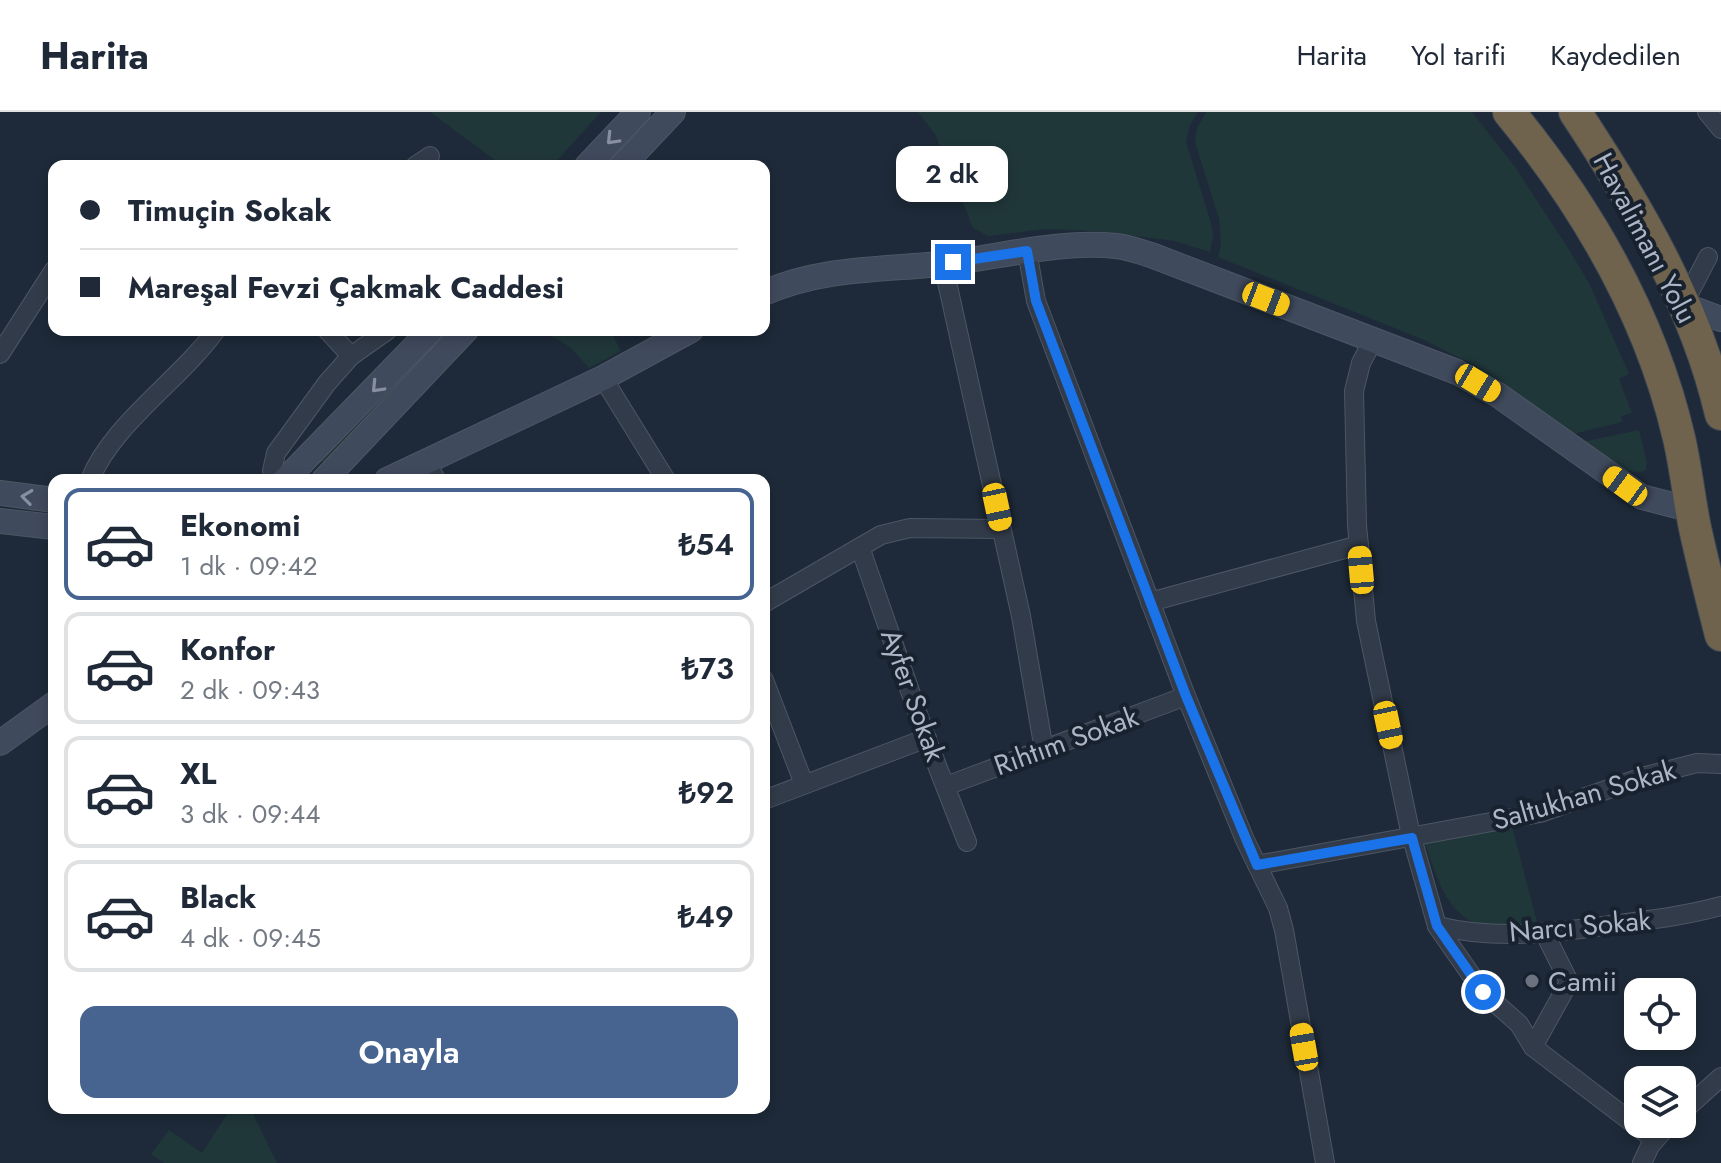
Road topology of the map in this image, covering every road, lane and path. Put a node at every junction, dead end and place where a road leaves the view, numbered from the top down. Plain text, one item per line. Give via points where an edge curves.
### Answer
1 (638, 112) edge
2 (673, 112) edge
3 (1509, 112) edge
4 (1535, 112) edge
5 (1575, 112) edge
6 (1599, 112) edge
7 (1707, 112) edge
8 (1721, 129) edge
9 (593, 160) edge
10 (628, 160) edge
11 (1027, 251) junction
12 (1708, 257) dead end
13 (943, 264) junction
14 (48, 279) edge
15 (770, 290) edge
16 (1683, 305) junction
17 (1721, 319) edge
18 (211, 336) edge
19 (333, 336) edge
20 (379, 336) edge
21 (425, 336) edge
22 (460, 336) edge
23 (680, 336) edge
24 (1373, 340) junction
25 (0, 354) edge
26 (351, 356) junction
27 (603, 378) junction
28 (1721, 414) edge
29 (431, 471) edge
30 (93, 474) edge
31 (273, 474) edge
32 (291, 474) edge
33 (330, 474) edge
34 (662, 474) edge
35 (0, 493) edge
36 (48, 499) edge
37 (1692, 510) junction
38 (0, 521) edge
39 (48, 526) edge
40 (1001, 529) junction
41 (1359, 545) junction
42 (860, 547) junction
43 (770, 600) edge
44 (1150, 602) junction
45 (1721, 612) edge
46 (1721, 635) edge
47 (770, 696) edge
48 (1186, 696) junction
49 (48, 708) edge
50 (927, 738) junction
51 (0, 743) edge
52 (1044, 750) junction
53 (1721, 764) edge
54 (804, 784) junction
55 (946, 786) junction
56 (770, 798) edge
57 (1412, 838) junction
58 (967, 842) dead end
59 (1257, 865) junction
60 (1721, 906) edge
61 (1437, 926) junction
62 (1545, 934) junction
63 (1533, 1047) junction
64 (1721, 1077) edge
65 (1696, 1099) edge
66 (1655, 1140) joint
67 (1325, 1163) edge
68 (1642, 1163) edge

1 -> 9 street
2 - 10 street
3 - 37 highway via 1574,201 1641,323 1680,439
4 - 45 highway via 1589,185 1641,273 1659,315 1695,440
5 - 16 highway, Havalimanı Yolu via 1609,163
6 - 16 highway via 1665,229
7 - 8 street
11 - 13 street
11 - 24 street via 1081,244 1119,246
11 - 44 street via 1036,301
12 - 16 street
13 - 15 street via 814,276
13 - 40 street
14 - 25 street
16 - 17 street
16 - 28 highway, Havalimanı Yolu
18 - 30 street via 110,445
19 - 26 street
20 - 26 street
21 -> 32 street
22 - 33 street
23 - 27 street
24 - 37 street via 1478,383 1642,497
24 - 41 street via 1354,391
26 - 31 street via 276,453
27 - 29 street
27 - 34 street
36 -> 35 street
37 - 46 highway
38 - 39 street
40 - 42 street via 910,528
40 - 52 street
41 - 44 street
41 - 57 street via 1366,621
42 - 43 street
42 - 50 street, Ayfer Sokak
44 - 48 street
47 - 54 street
48 - 52 street, Rıhtım Sokak
48 - 59 street
49 - 51 street
50 - 54 street
50 - 55 street, Ayfer Sokak
52 - 55 street, Rıhtım Sokak
53 - 57 street, Saltukhan Sokak via 1697,763 1540,813
54 - 56 street
55 - 58 street, Ayfer Sokak
57 - 59 street, Saltukhan Sokak
57 - 61 street
59 - 67 street via 1284,930
60 - 62 street, Narcı Sokak
61 - 62 street, Narcı Sokak via 1466,933
61 - 63 street via 1483,992 1519,1024
62 - 63 street via 1569,982
63 - 66 street
64 - 65 street
66 - 68 street

